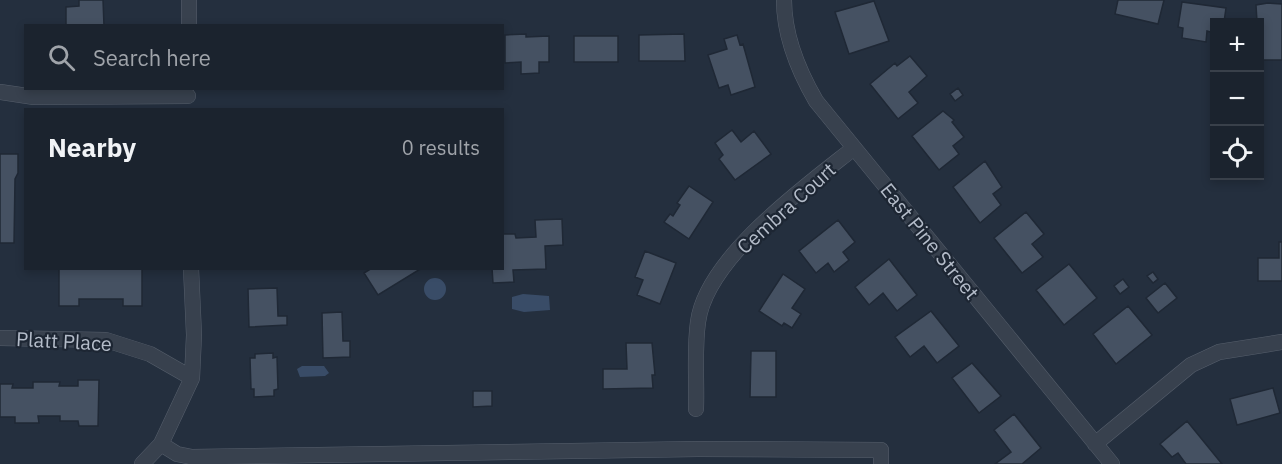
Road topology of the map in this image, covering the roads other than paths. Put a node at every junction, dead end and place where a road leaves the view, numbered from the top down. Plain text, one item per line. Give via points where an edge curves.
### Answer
1 (189, 0) edge
2 (784, 0) edge
3 (189, 24) edge
4 (0, 92) edge
5 (188, 98) edge
6 (854, 148) junction
7 (191, 270) edge
8 (0, 338) edge
9 (1282, 342) edge
10 (192, 378) junction
11 (696, 409) dead end
12 (161, 444) junction
13 (1095, 444) junction
14 (569, 457) edge
15 (177, 459) edge
16 (142, 464) edge
17 (880, 464) edge
18 (1112, 464) edge

1 - 3 street
2 - 6 street, East Pine Street via 790,42 801,74 816,101
4 - 5 street via 34,97
6 - 11 street, Cembra Court via 771,216 718,276 698,321
6 - 13 street, East Pine Street
7 - 10 street
8 - 10 street, Platt Place via 106,340 150,354
9 - 13 street via 1219,352 1191,365
10 - 12 street
12 - 15 street
12 - 16 street
13 - 18 street, East Pine Street
14 - 15 street
14 - 17 street via 881,450

